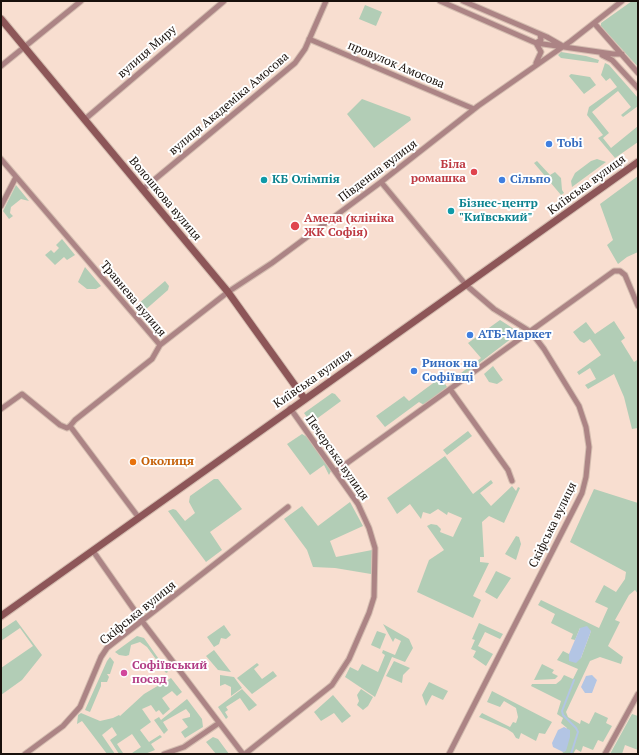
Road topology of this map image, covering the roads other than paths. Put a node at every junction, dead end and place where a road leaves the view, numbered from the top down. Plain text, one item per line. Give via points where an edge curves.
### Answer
1 (81, 1) edge
2 (224, 1) edge
3 (326, 1) edge
4 (440, 1) edge
5 (463, 1) edge
6 (622, 1) edge
7 (1, 19) edge
8 (594, 23) junction
9 (540, 34) junction
10 (309, 39) junction
11 (536, 43) junction
12 (26, 47) junction
13 (564, 47) junction
14 (598, 52) junction
15 (622, 54) junction
16 (1, 66) edge
17 (531, 68) junction
18 (638, 73) edge
19 (638, 88) edge
20 (474, 109) junction
21 (84, 120) junction
22 (1, 159) edge
23 (638, 162) edge
24 (16, 177) junction
25 (381, 182) junction
26 (142, 190) junction
27 (1, 206) edge
28 (466, 285) junction
29 (228, 292) junction
30 (638, 306) edge
31 (531, 332) junction
32 (160, 345) junction
33 (450, 389) junction
34 (304, 398) junction
35 (290, 408) junction
36 (1, 409) edge
37 (70, 426) junction
38 (336, 471) junction
39 (512, 481) dead end
40 (288, 507) dead end
41 (139, 518) junction
42 (93, 551) junction
43 (1, 616) edge
44 (142, 621) junction
45 (638, 694) edge
46 (219, 723) junction
47 (25, 754) edge
48 (164, 754) edge
49 (244, 754) edge
50 (449, 754) edge
51 (604, 754) edge

1 - 12 street
2 - 21 street, вулиця Миру
3 - 10 street, вулиця Академіка Амосова
4 - 11 street
5 - 9 street
6 - 8 street, Південна вулиця
7 - 12 main road, Волошкова вулиця
8 - 13 street, Південна вулиця
8 - 15 street
9 - 11 street via 541,40
9 - 13 street
10 - 20 street, провулок Амосова
10 - 26 street, вулиця Академіка Амосова via 298,59 286,72
11 - 13 street
11 - 17 street, Південна вулиця via 541,52 538,61
12 - 16 street
12 - 21 main road, Волошкова вулиця
13 - 14 street
13 - 17 street, Південна вулиця
14 - 15 street
14 - 19 street via 612,60
15 - 18 street
17 - 20 street, Південна вулиця
20 - 25 street, Південна вулиця
21 - 26 main road, Волошкова вулиця
22 - 24 street, Травнева вулиця
23 - 28 main road, Київська вулиця
24 - 27 street
24 - 32 street, Травнева вулиця
25 - 28 street, Скіфська вулиця
25 - 29 street, Південна вулиця via 272,263
26 - 29 main road, Волошкова вулиця
28 - 31 street, Скіфська вулиця via 494,309
28 - 34 main road, Київська вулиця
29 - 32 street, Південна вулиця
29 - 34 main road, Волошкова вулиця
30 - 31 street via 625,275 620,271 614,271
31 - 33 street
31 - 50 street, Скіфська вулиця via 579,406 589,447 586,477 582,493
32 - 37 street, Травнева вулиця via 152,359
33 - 38 street
33 - 39 street via 508,470
34 - 35 main road, Київська вулиця
35 - 38 street, Печерська вулиця
35 - 41 main road, Київська вулиця
36 - 37 street via 22,394 60,425 67,428
37 - 41 street
38 - 49 street, Печерська вулиця via 358,504 375,548 374,597 369,613 348,659 332,685
40 - 44 street, Скіфська вулиця
41 - 42 main road, Київська вулиця
42 - 43 main road, Київська вулиця
42 - 44 street
44 - 46 street
44 - 47 street, Скіфська вулиця via 107,648 80,707 63,726
45 - 51 street
46 - 48 street via 184,747
46 - 49 street

